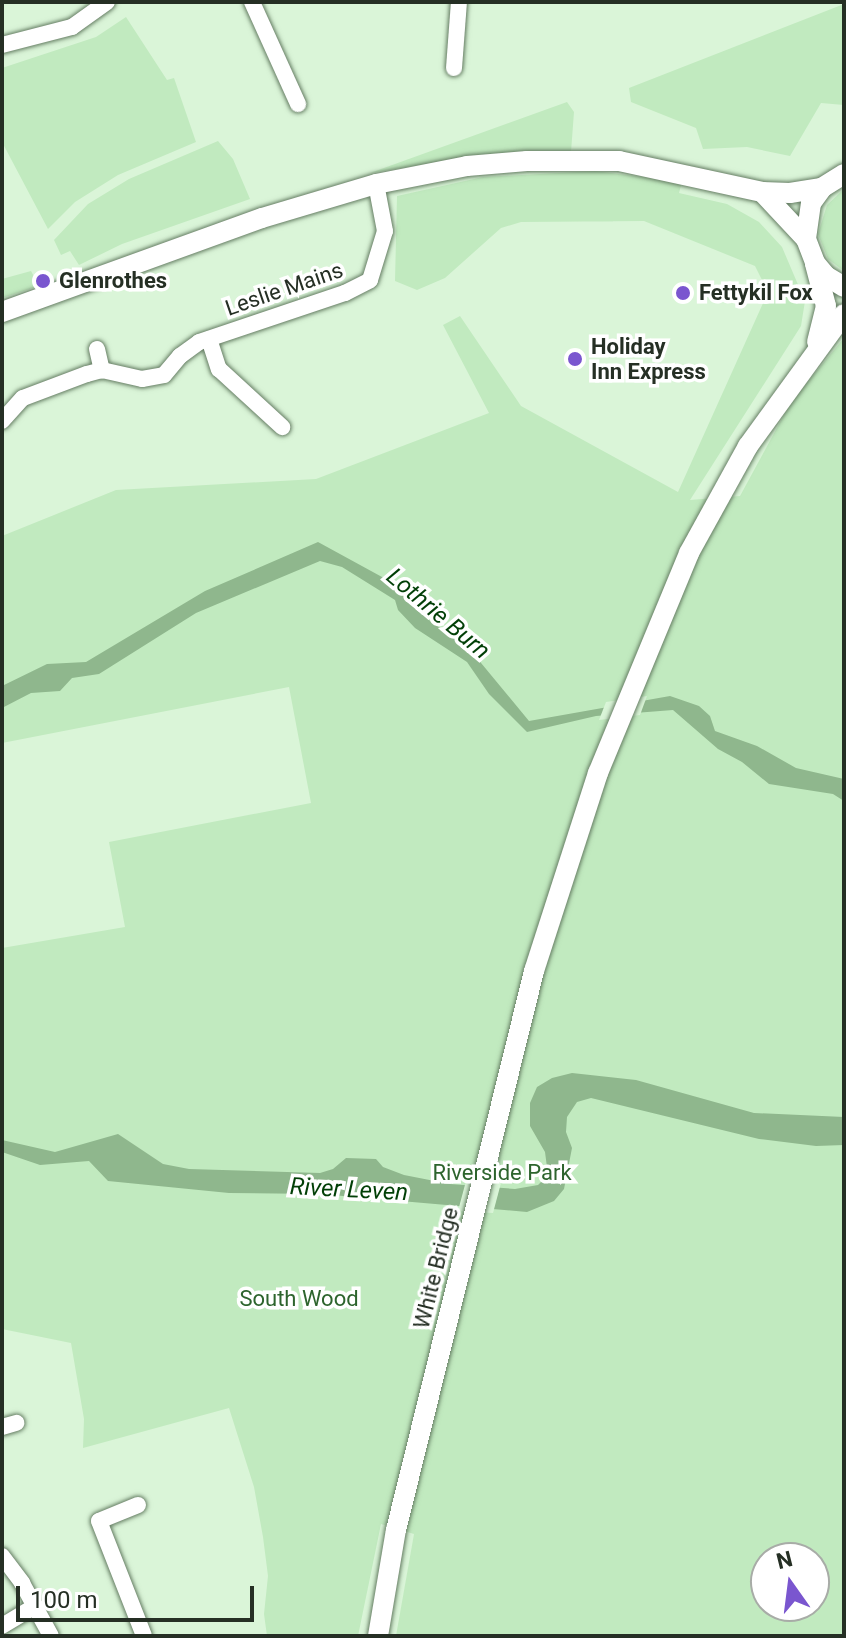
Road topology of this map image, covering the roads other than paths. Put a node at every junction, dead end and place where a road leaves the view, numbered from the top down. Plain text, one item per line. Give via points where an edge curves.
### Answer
1 (107, 2) edge
2 (252, 2) edge
3 (459, 2) edge
4 (2, 45) edge
5 (454, 68) dead end
6 (298, 104) dead end
7 (844, 174) edge
8 (376, 184) junction
9 (822, 188) junction
10 (762, 192) junction
11 (806, 239) junction
12 (815, 263) junction
13 (844, 287) edge
14 (2, 312) edge
15 (844, 314) edge
16 (209, 339) junction
17 (97, 349) dead end
18 (815, 349) junction
19 (102, 370) junction
20 (2, 421) edge
21 (282, 427) dead end
22 (138, 1505) dead end
23 (2, 1556) edge
24 (35, 1606) junction
25 (2, 1626) edge
26 (51, 1636) edge
27 (144, 1636) edge
28 (378, 1636) edge

1 - 4 street via 72,27
2 - 6 street
3 - 5 street
7 - 9 main road
8 - 10 main road via 467,166 619,161
8 - 14 main road via 262,218
8 - 16 street, Leslie Mains via 385,231 370,280
9 - 10 main road
9 - 11 main road via 808,212
10 - 11 main road
11 - 12 main road
12 - 13 main road
12 - 18 main road via 826,306
15 - 18 main road, White Bridge
16 - 19 street, Leslie Mains via 191,346 154,379
16 - 21 street, Leslie Mains via 219,369
17 - 19 street
18 - 28 main road, White Bridge via 748,446 703,526 598,773 534,971 396,1530
19 - 20 street, Leslie Mains via 23,398
22 - 27 street via 99,1521
23 - 24 street
24 - 25 street
24 - 26 street

